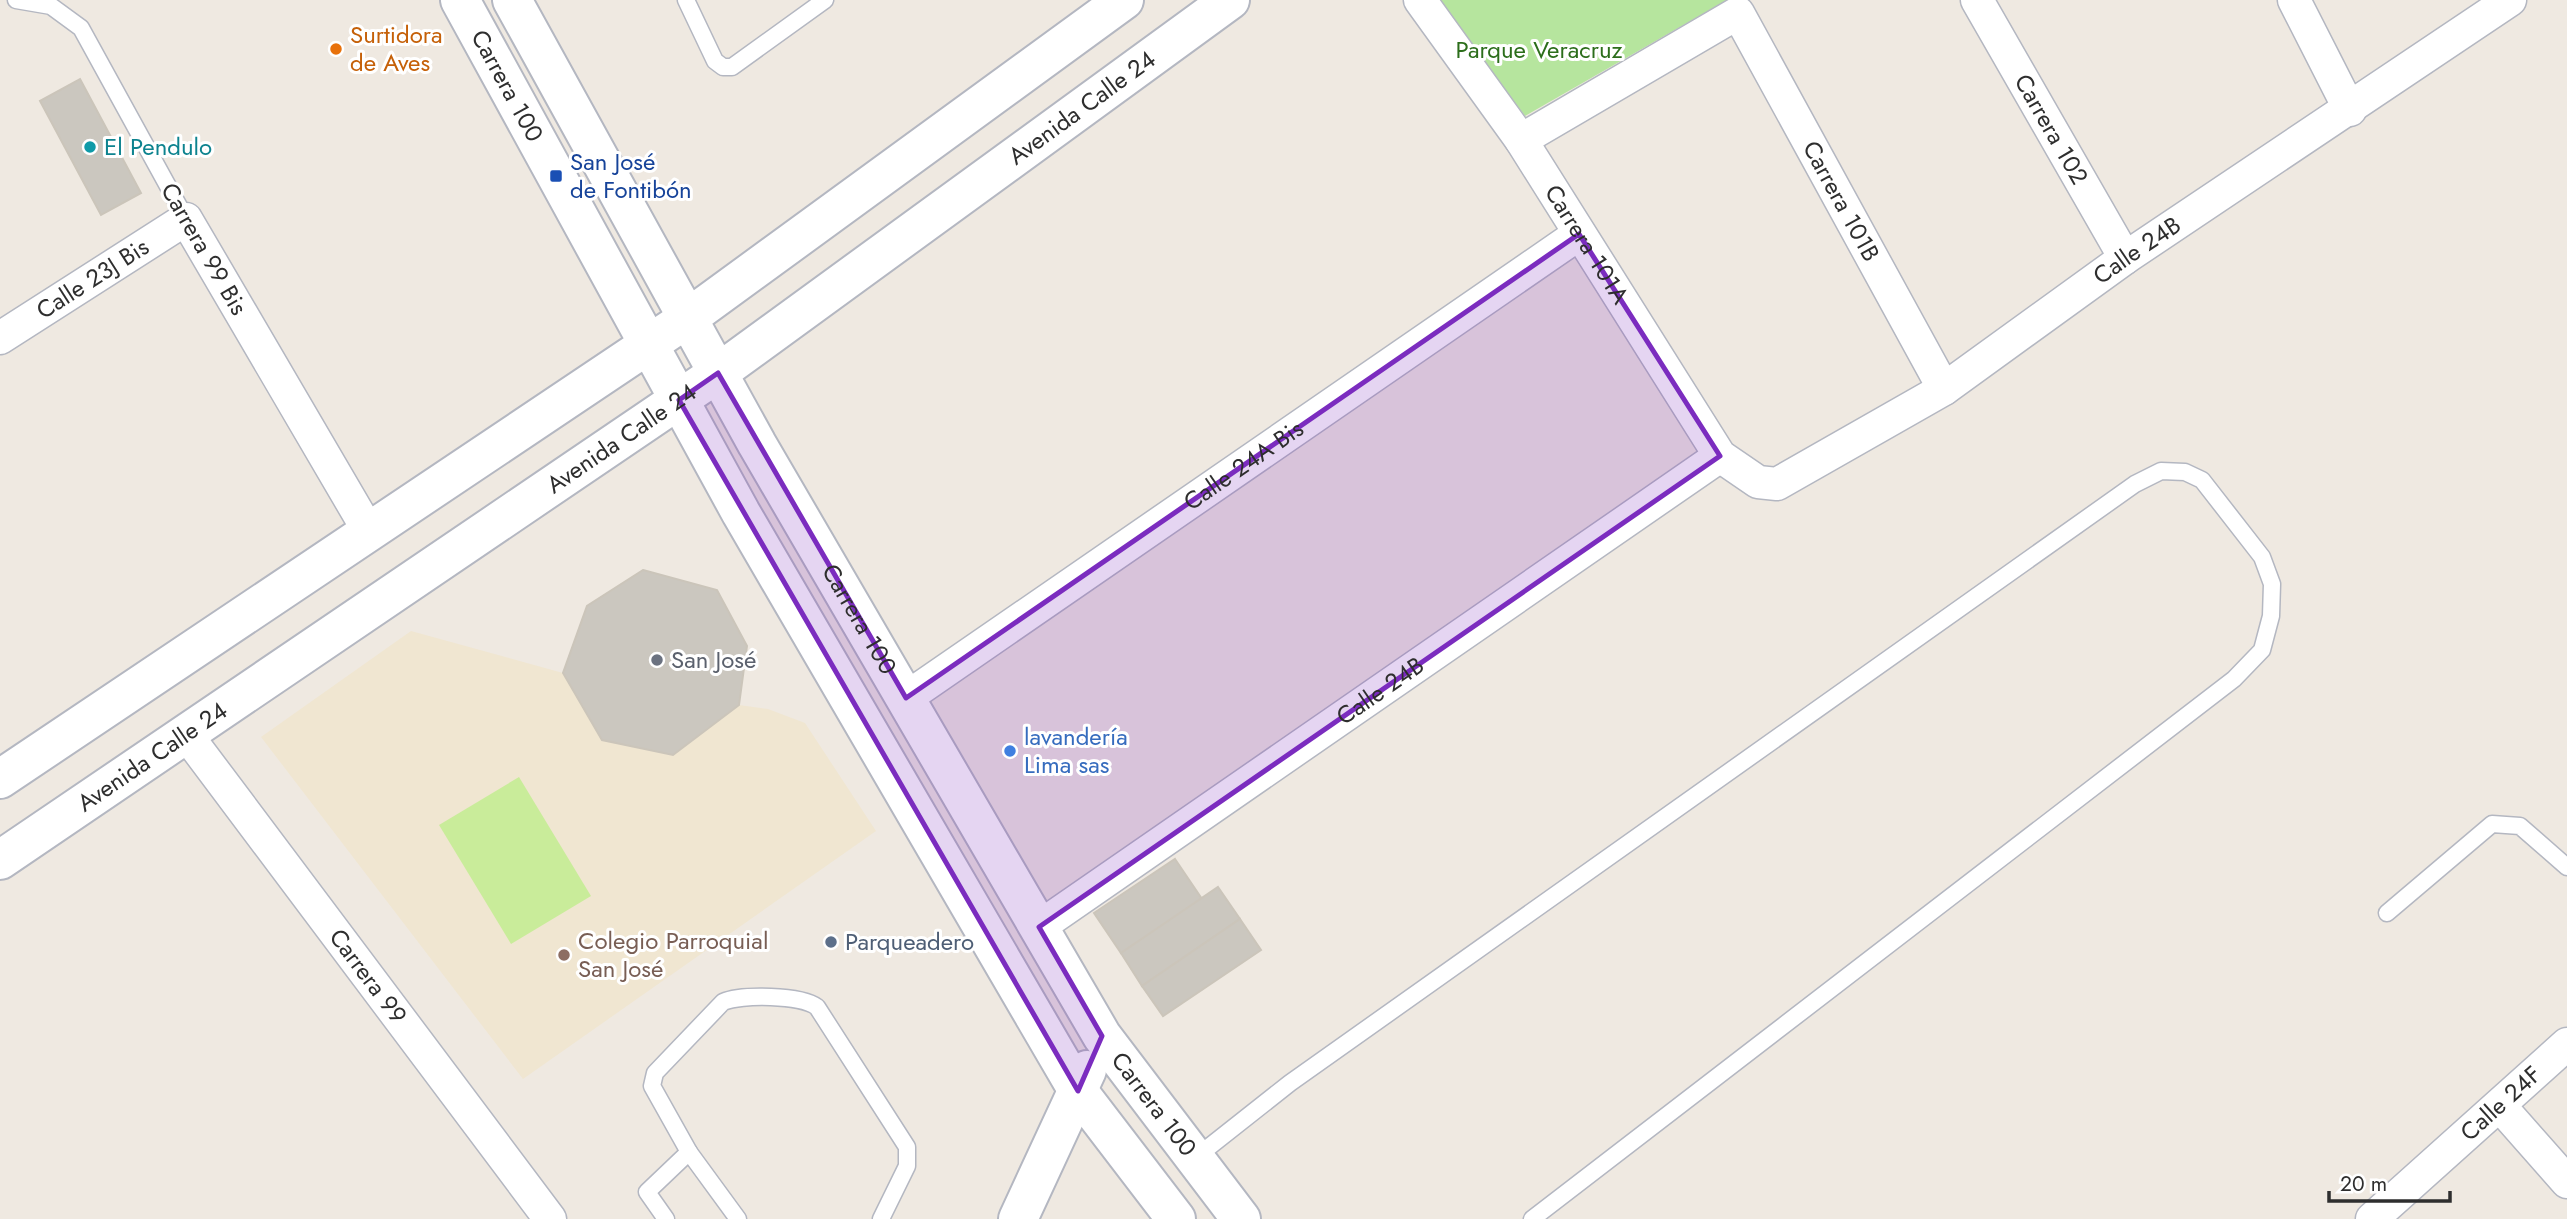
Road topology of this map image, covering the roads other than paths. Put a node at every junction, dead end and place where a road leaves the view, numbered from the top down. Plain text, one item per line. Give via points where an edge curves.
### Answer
1 (16, 0) edge
2 (460, 0) edge
3 (512, 0) edge
4 (686, 0) edge
5 (825, 0) edge
6 (1230, 0) edge
7 (1420, 0) edge
8 (1977, 0) edge
9 (2294, 0) edge
10 (2510, 0) edge
11 (1110, 4) edge
12 (2350, 110) junction
13 (1521, 140) junction
14 (186, 219) junction
15 (1579, 234) junction
16 (2125, 258) junction
17 (688, 318) junction
18 (0, 338) edge
19 (648, 344) junction
20 (718, 373) junction
21 (1944, 389) junction
22 (679, 400) junction
23 (1720, 456) junction
24 (1758, 482) joint
25 (368, 530) junction
26 (906, 698) junction
27 (186, 734) junction
28 (0, 779) edge
29 (0, 860) edge
30 (2567, 867) edge
31 (2387, 913) dead end
32 (1039, 927) junction
33 (1102, 1036) junction
34 (2567, 1044) edge
35 (1078, 1091) junction
36 (2500, 1106) junction
37 (689, 1152) junction
38 (1195, 1158) junction
39 (2567, 1182) edge
40 (550, 1219) edge
41 (666, 1219) edge
42 (738, 1219) edge
43 (881, 1219) edge
44 (1018, 1219) edge
45 (1177, 1219) edge
46 (1241, 1219) edge
47 (1532, 1219) edge
48 (2372, 1219) edge

1 - 14 lane, Carrera 99 Bis via 51,6 80,28
2 - 19 main road, Carrera 100
3 - 17 main road, Carrera 100
4 - 5 lane via 715,61 723,67 732,66
6 - 20 main road, Avenida Calle 24
7 - 13 street, Carrera 101A
8 - 16 street, Carrera 102
9 - 12 street
10 - 12 street, Calle 24B
11 - 17 main road
12 - 16 street, Calle 24B
13 - 15 street, Carrera 101A
13 - 21 street, Carrera 101B via 1738,13
14 - 18 street, Calle 23J Bis
14 - 25 street, Carrera 99 Bis
15 - 23 street, Carrera 101A
15 - 26 street, Calle 24A Bis
16 - 21 street, Calle 24B
17 - 19 main road
17 - 20 main road, Carrera 100
19 - 22 main road, Carrera 100
19 - 25 main road
20 - 22 main road, Avenida Calle 24
20 - 26 main road, Carrera 100
21 - 24 street, Calle 24B via 1777,484
22 - 27 main road, Avenida Calle 24
22 - 35 main road, Carrera 100
23 - 24 street, Carrera 101A
23 - 32 street, Calle 24B
25 - 28 main road
26 - 32 main road, Carrera 100
27 - 29 main road, Avenida Calle 24
27 - 40 street, Carrera 99
30 - 31 lane via 2520,826 2492,824
32 - 33 main road, Carrera 100
33 - 35 main road
33 - 38 main road, Carrera 100
34 - 36 street, Calle 24F
35 - 44 main road
35 - 45 main road, Carrera 100
36 - 39 street
36 - 48 street, Calle 24F
37 - 41 lane via 648,1188 648,1195
37 - 42 lane
37 - 43 lane via 652,1086 655,1073 733,997 810,1001 907,1147 907,1166
38 - 46 main road, Carrera 100
38 - 47 lane via 1302,1075 2135,484 2161,471 2185,471 2202,480 2262,557 2272,584 2271,616 2262,650 2234,679

